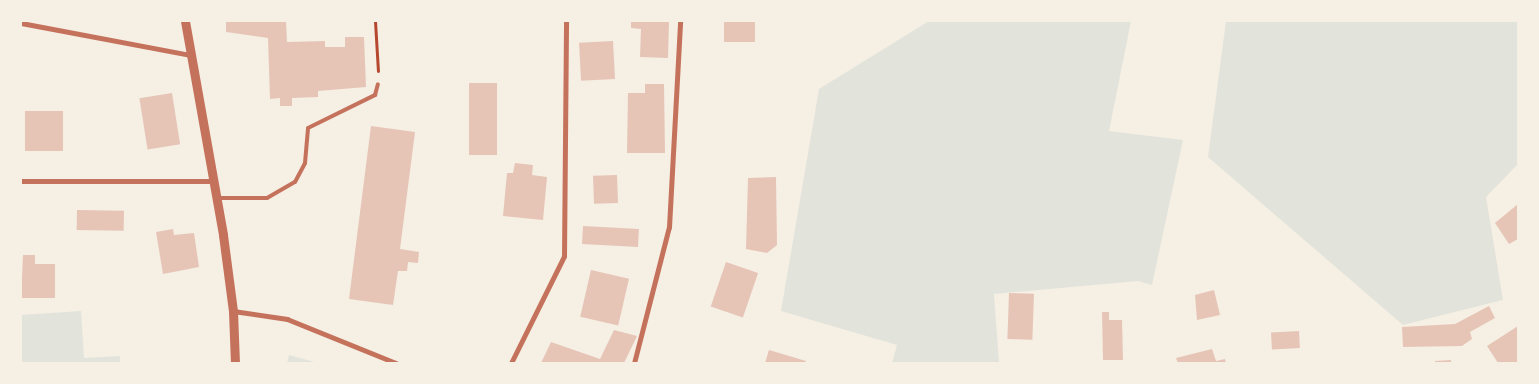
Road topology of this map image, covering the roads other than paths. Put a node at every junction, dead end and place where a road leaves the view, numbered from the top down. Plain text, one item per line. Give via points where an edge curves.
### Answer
1 (185, 21) edge
2 (566, 21) edge
3 (680, 21) edge
4 (21, 23) edge
5 (192, 55) junction
6 (378, 84) road end
7 (21, 181) edge
8 (214, 181) junction
9 (217, 198) junction
10 (233, 311) junction
11 (235, 363) edge
12 (396, 363) edge
13 (511, 363) edge
14 (634, 363) edge

1 - 5 street
2 - 13 street via 564,256
3 - 14 street via 669,227
4 - 5 street
5 - 8 street
6 - 9 lane via 375,95 308,128 305,163 295,182 267,198
7 - 8 street
8 - 9 street
9 - 10 street
10 - 11 street
10 - 12 street via 287,319

